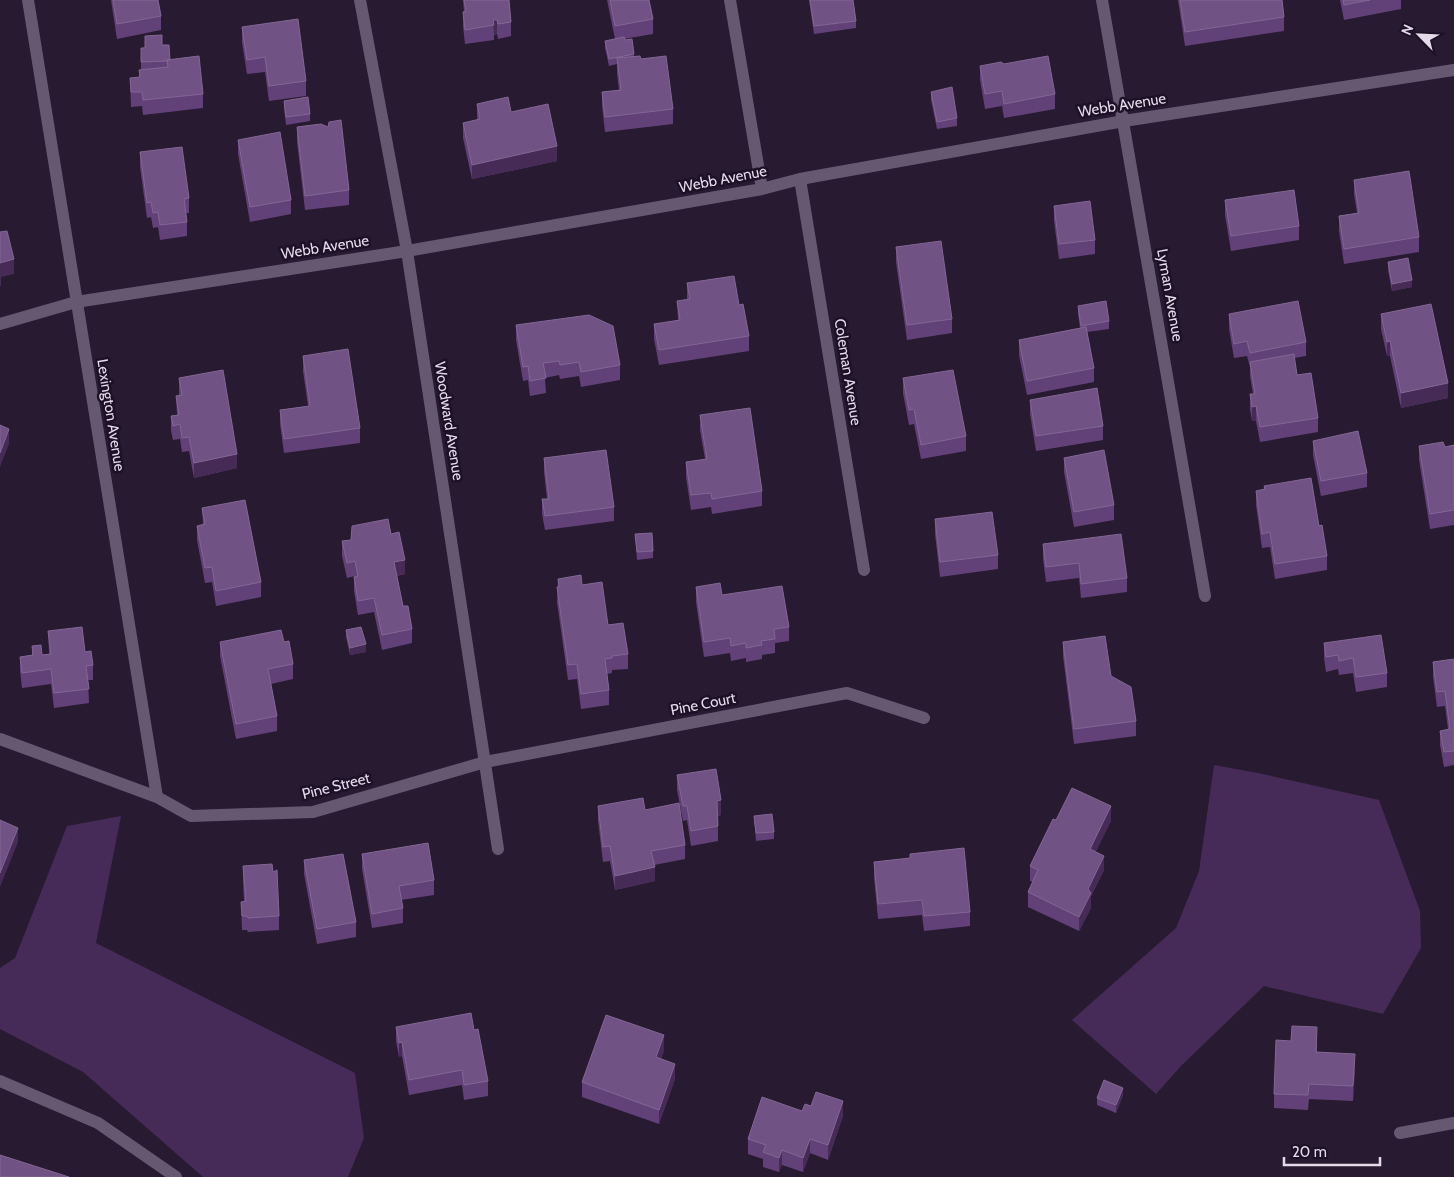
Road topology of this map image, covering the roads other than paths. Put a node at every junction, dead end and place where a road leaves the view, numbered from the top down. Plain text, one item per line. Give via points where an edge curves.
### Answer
1 (28, 0) edge
2 (360, 0) edge
3 (730, 0) edge
4 (1102, 0) edge
5 (1454, 70) edge
6 (1124, 121) junction
7 (800, 179) junction
8 (762, 189) junction
9 (407, 251) junction
10 (76, 302) junction
11 (0, 324) edge
12 (864, 570) dead end
13 (1205, 596) dead end
14 (924, 718) dead end
15 (0, 739) edge
16 (485, 762) junction
17 (157, 797) junction
18 (498, 849) dead end
19 (0, 1081) edge
20 (1454, 1123) edge
21 (1400, 1133) dead end
22 (176, 1177) edge

1 - 10 street, Lexington Avenue
2 - 9 street, Woodward Avenue
3 - 8 street
4 - 6 street, Lyman Avenue
5 - 6 street, Webb Avenue
6 - 7 street, Webb Avenue
6 - 13 street, Lyman Avenue
7 - 8 street, Webb Avenue
7 - 12 street, Coleman Avenue
8 - 9 street, Webb Avenue
9 - 10 street, Webb Avenue
9 - 16 street, Woodward Avenue
10 - 11 street, Webb Avenue
10 - 17 street, Lexington Avenue
14 - 16 street, Pine Court via 847,693
15 - 17 street
16 - 17 street, Pine Street via 313,812 191,816
16 - 18 street, Woodward Avenue
19 - 22 street via 98,1123
20 - 21 street

